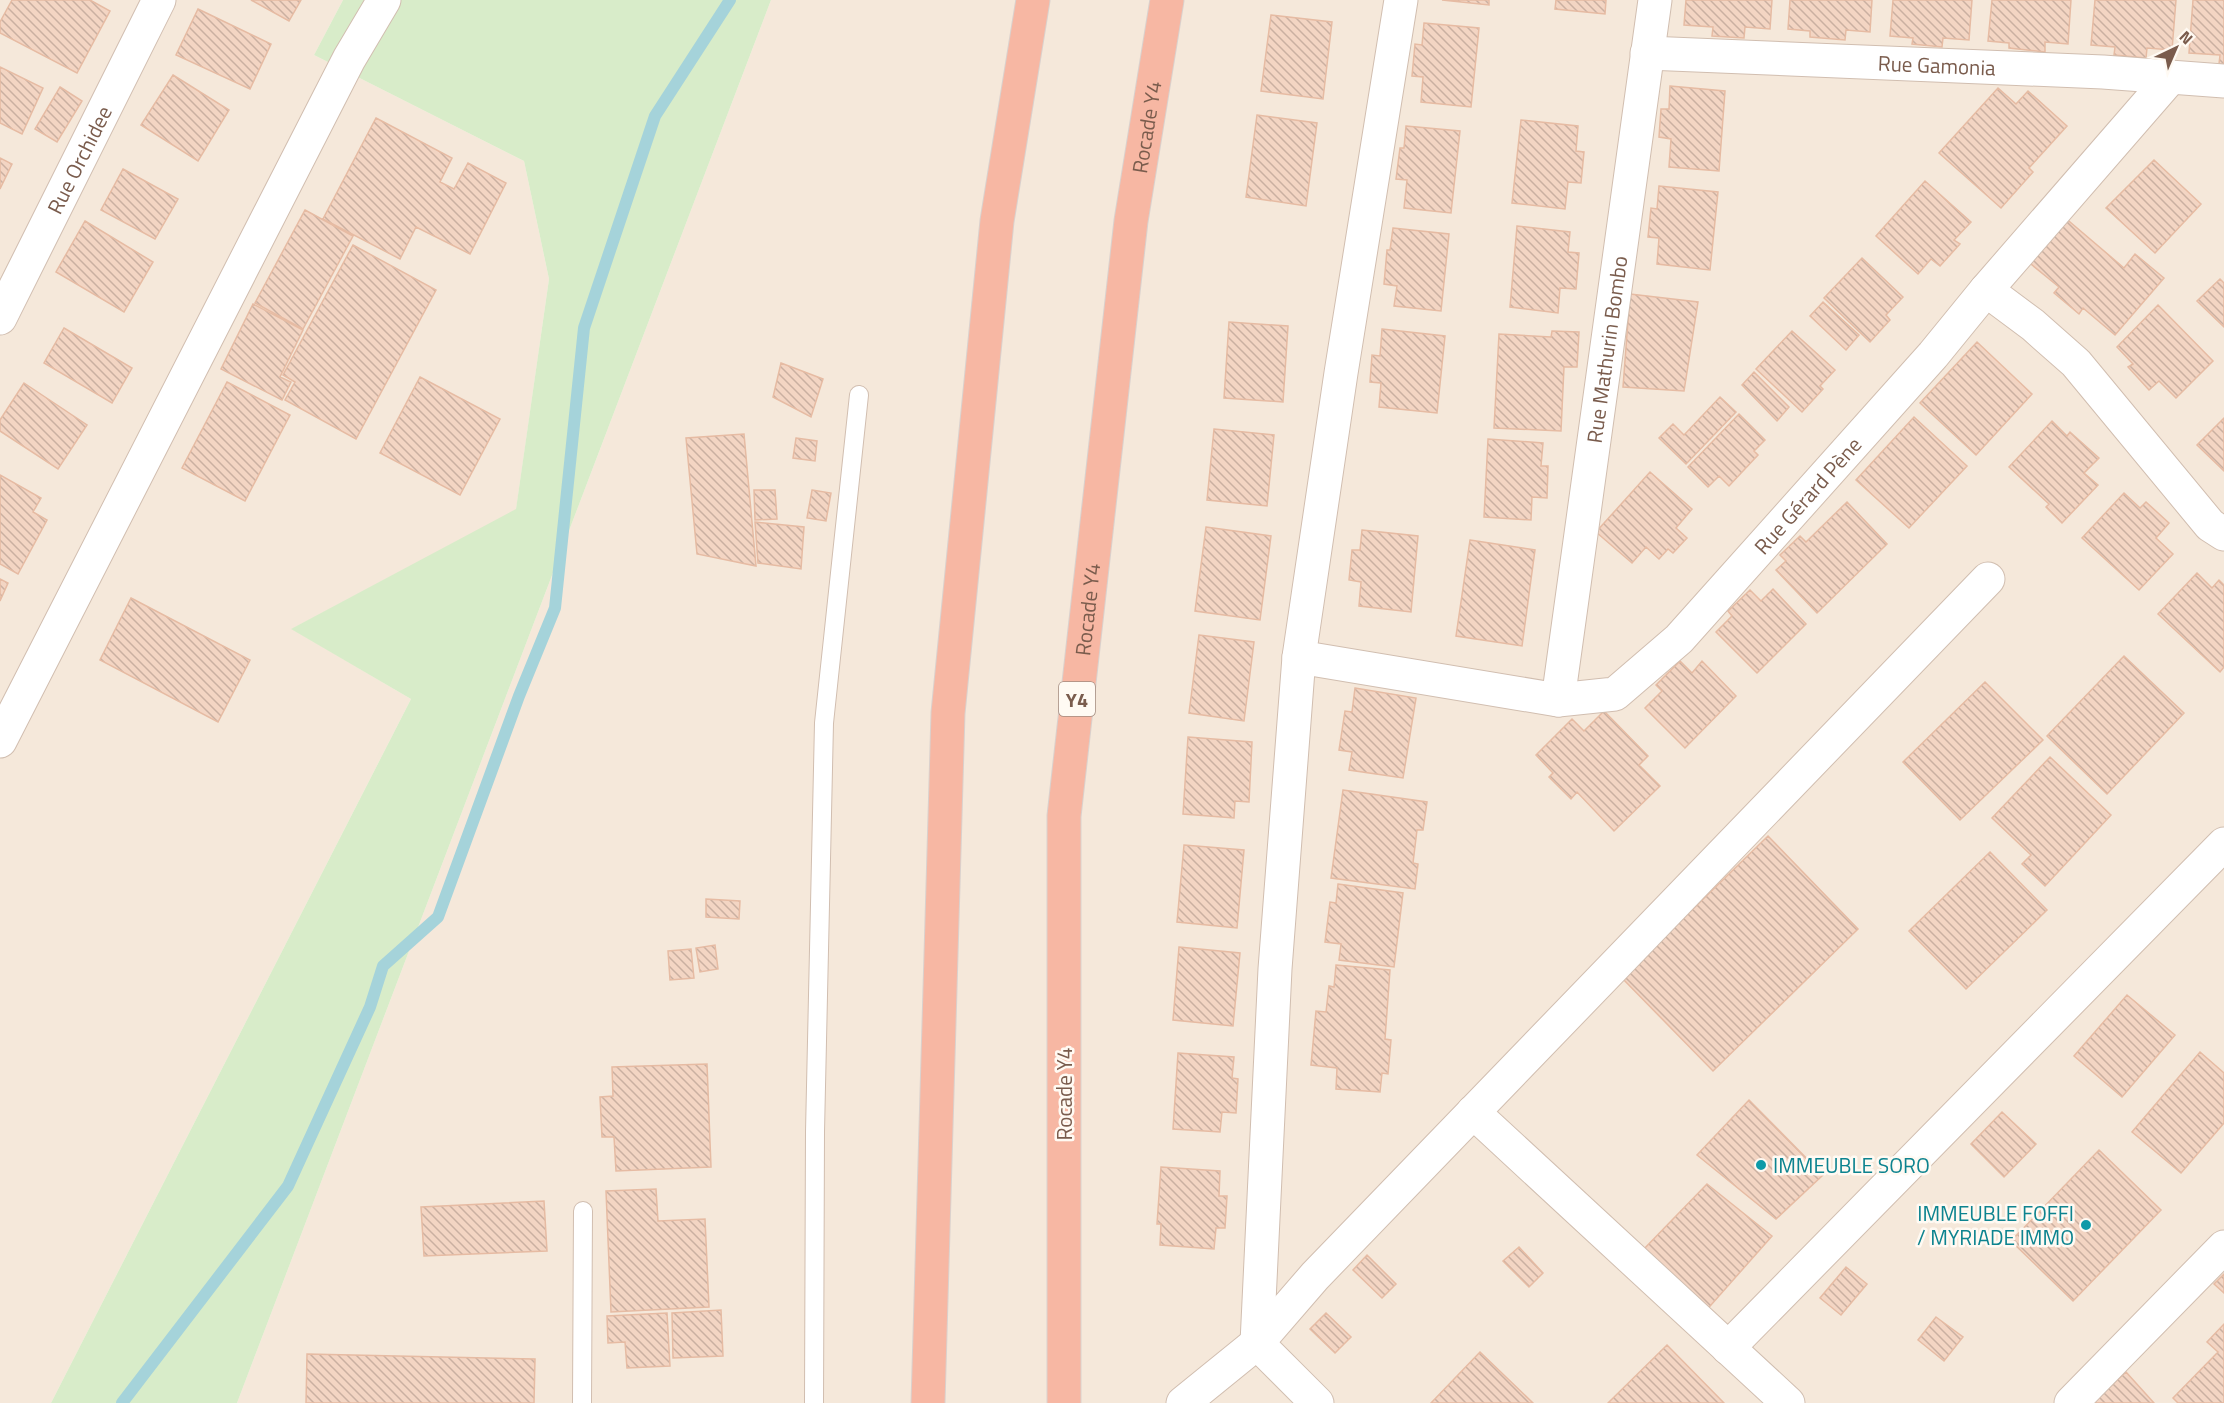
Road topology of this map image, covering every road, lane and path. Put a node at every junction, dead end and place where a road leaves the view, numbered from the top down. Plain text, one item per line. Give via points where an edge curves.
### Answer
1 (159, 0) edge
2 (384, 0) edge
3 (1033, 0) edge
4 (1167, 0) edge
5 (1401, 0) edge
6 (1654, 0) edge
7 (1647, 53) junction
8 (2171, 77) junction
9 (2224, 81) edge
10 (1986, 290) junction
11 (0, 318) edge
12 (859, 395) dead end
13 (2217, 530) edge
14 (1988, 579) dead end
15 (1299, 657) junction
16 (1558, 700) junction
17 (0, 741) edge
18 (2224, 844) edge
19 (1473, 1113) junction
20 (583, 1211) dead end
21 (2224, 1247) edge
22 (1257, 1343) junction
23 (1728, 1347) junction
24 (582, 1403) edge
25 (814, 1403) edge
26 (928, 1403) edge
27 (1064, 1403) edge
28 (1184, 1403) edge
29 (1317, 1403) edge
30 (1788, 1403) edge
31 (2071, 1403) edge

1 - 11 street, Rue Orchidee
2 - 17 street via 349,59
3 - 26 highway via 997,221 948,712
4 - 27 highway, Rocade Y4 / Y4 via 1131,221 1064,816
5 - 15 street
6 - 7 street, Rue Mathurin Bombo
7 - 8 street, Rue Gamonia
7 - 16 street, Rue Mathurin Bombo
8 - 9 street, Rue Gamonia
8 - 10 street, Rue Gérard Pène
10 - 13 street via 2076,363
10 - 16 street, Rue Gérard Pène via 1679,639 1615,694
12 - 25 lane via 824,723 814,1132
14 - 19 street
15 - 16 street, Rue Gérard Pène
15 - 22 street via 1275,969
18 - 23 street
19 - 22 street via 1315,1276
19 - 23 street
20 - 24 lane
21 - 31 street
22 - 28 street
22 - 29 street
23 - 30 street

